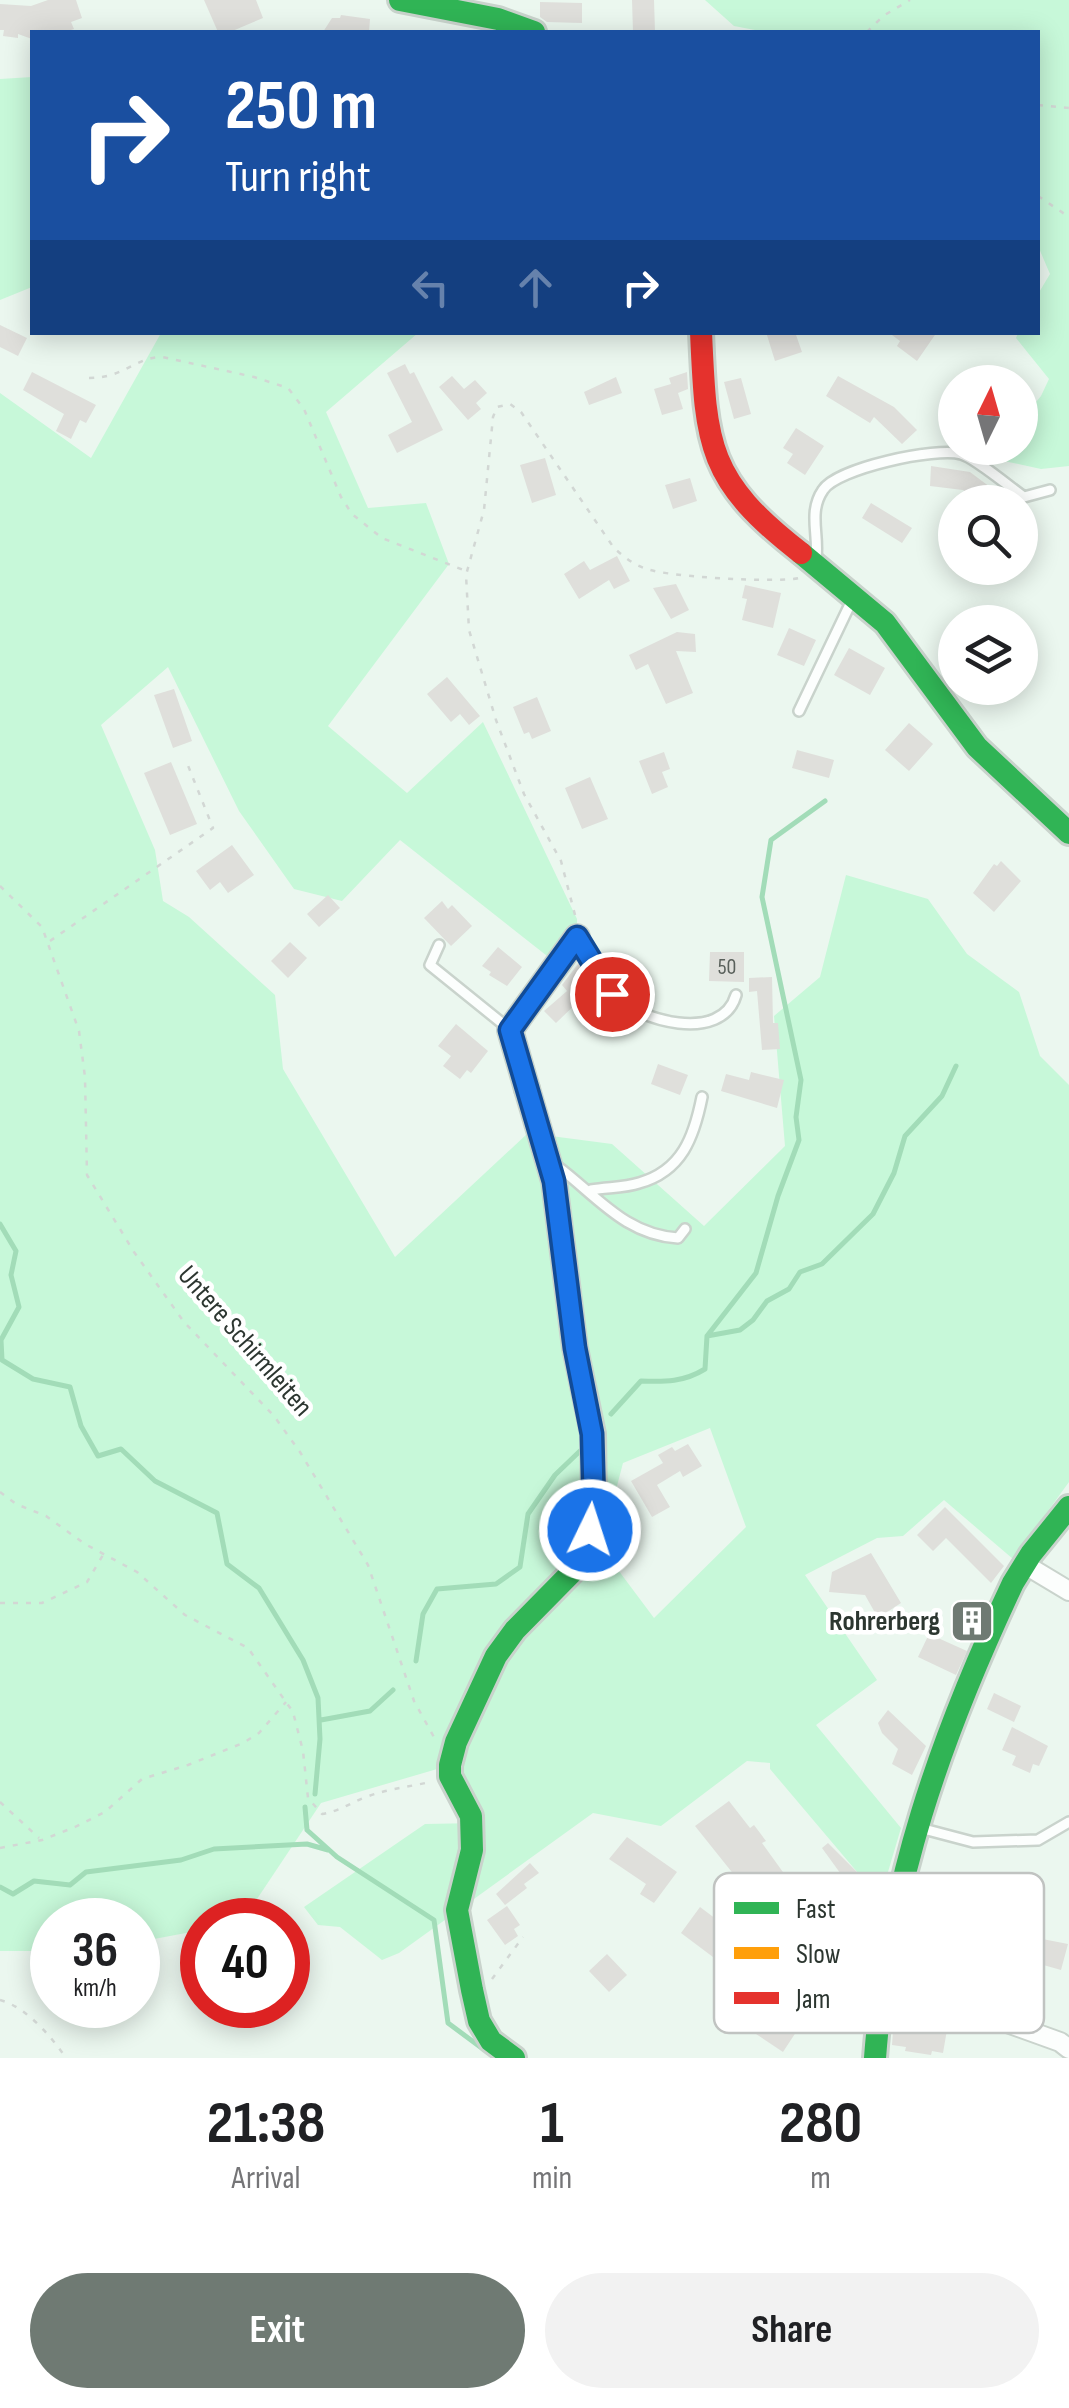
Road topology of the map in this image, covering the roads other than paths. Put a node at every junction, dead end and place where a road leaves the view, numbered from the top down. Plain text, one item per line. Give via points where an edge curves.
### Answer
1 (400, 0) edge
2 (445, 4) edge
3 (529, 30) edge
4 (701, 335) edge
5 (1050, 490) dead end
6 (814, 564) junction
7 (855, 594) junction
8 (799, 711) dead end
9 (1069, 833) edge
10 (577, 937) joint
11 (439, 945) dead end
12 (736, 995) dead end
13 (510, 1030) junction
14 (702, 1097) dead end
15 (550, 1167) junction
16 (591, 1190) junction
17 (685, 1229) dead end
18 (1069, 1507) edge
19 (1024, 1564) junction
20 (1069, 1592) edge
21 (1069, 1822) edge
22 (914, 1826) junction
23 (901, 1873) edge
24 (876, 2033) edge
25 (1035, 2033) edge
26 (1069, 2050) edge
27 (514, 2058) edge
28 (875, 2058) edge

1 - 2 street
2 - 3 street
4 - 6 street via 706,410 721,471 744,503
5 - 6 lane via 1024,498 962,454 874,465 824,486 813,523
6 - 7 street
7 - 8 lane
7 - 9 street via 886,624 1000,772
10 - 12 lane via 612,994 643,1014 703,1024 718,1020
10 - 13 street
11 - 13 lane via 430,966
13 - 15 street
14 - 16 lane via 686,1150 668,1171 639,1184
15 - 16 lane
15 - 27 street via 592,1434 594,1509 582,1563 496,1656 450,1770 471,1816 472,1850 458,1910 472,1990 490,2041
16 - 17 lane via 632,1226 664,1238 678,1238
18 - 19 street
19 - 20 street
19 - 22 street via 946,1735
21 - 22 lane via 1038,1840 973,1842
22 - 23 street
24 - 28 street
25 - 26 street

